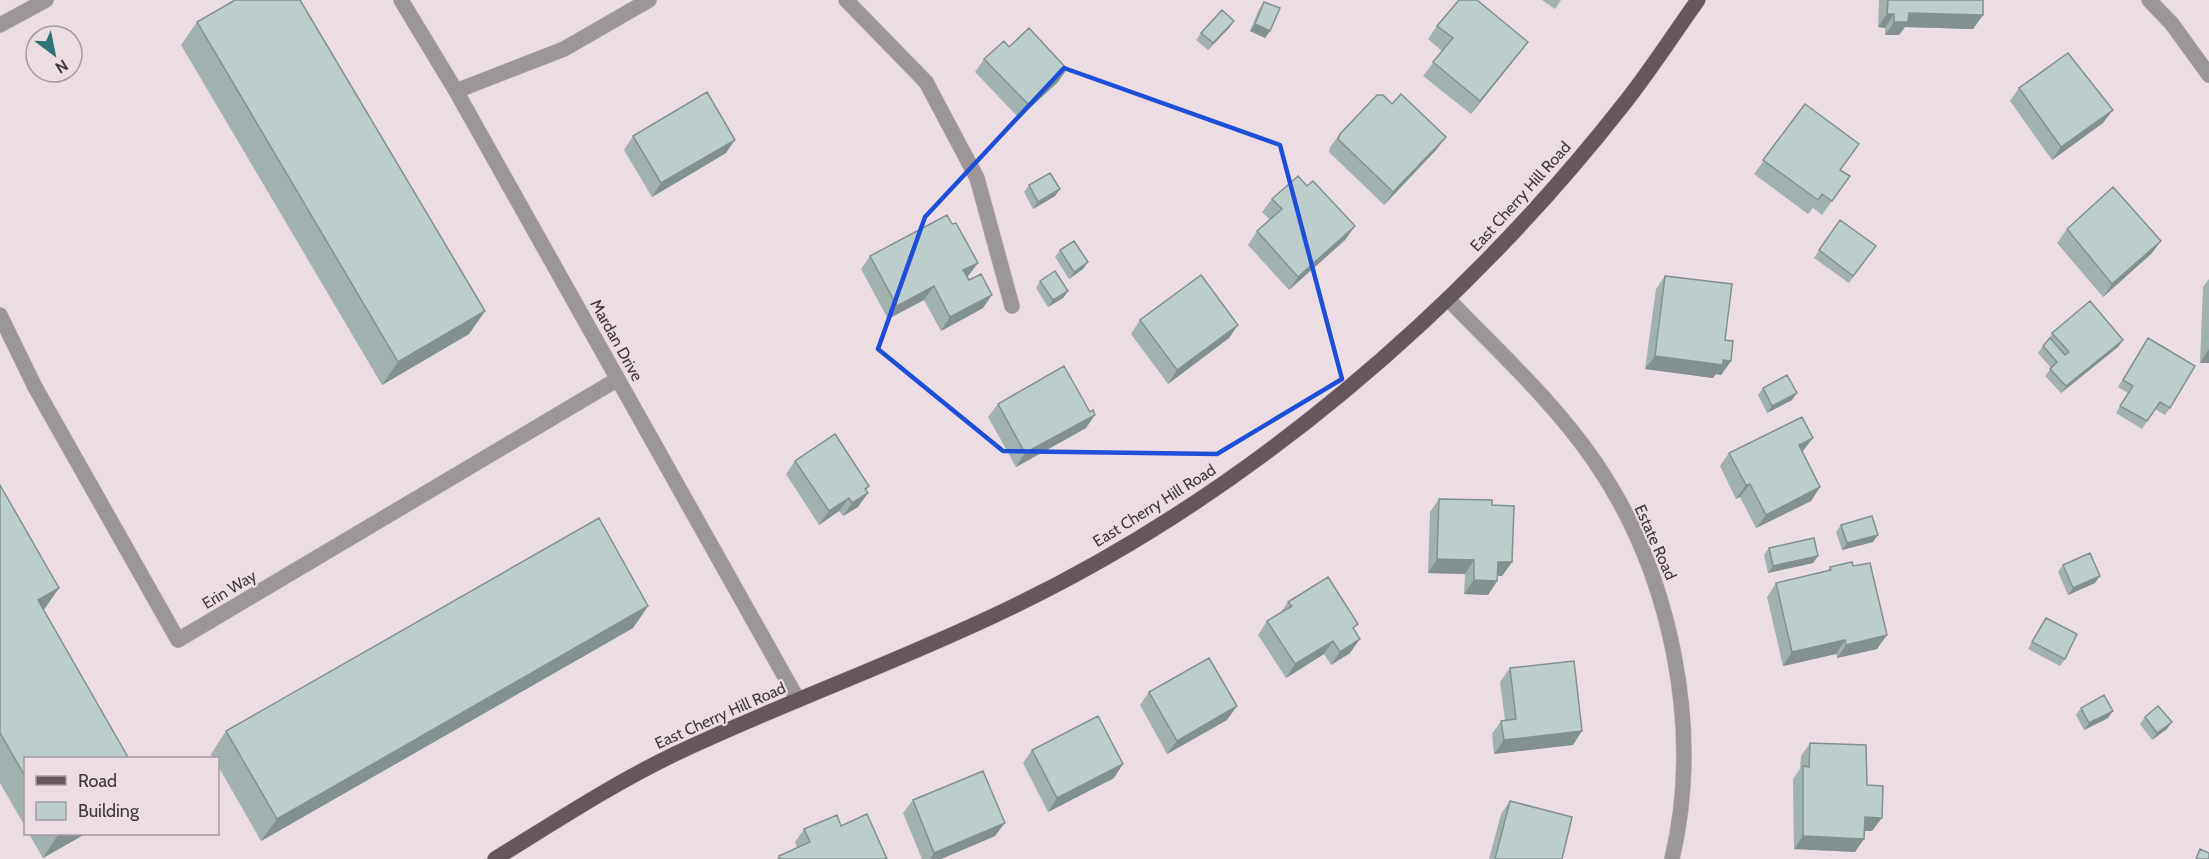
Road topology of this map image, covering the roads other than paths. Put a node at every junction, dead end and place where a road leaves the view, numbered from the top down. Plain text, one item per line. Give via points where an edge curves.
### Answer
1 (46, 0) edge
2 (400, 0) edge
3 (649, 0) edge
4 (846, 0) edge
5 (1698, 0) edge
6 (2150, 0) edge
7 (0, 25) edge
8 (2209, 75) edge
9 (456, 91) junction
10 (1449, 300) junction
11 (1012, 306) dead end
12 (0, 315) edge
13 (618, 379) junction
14 (798, 700) junction
15 (495, 859) edge
16 (1672, 859) edge

1 - 7 street
2 - 9 street, Mardan Drive
3 - 9 street via 564,49
4 - 11 street via 926,82 976,178
5 - 10 main road, East Cherry Hill Road via 1624,104 1545,198
6 - 8 street
9 - 13 street, Mardan Drive
10 - 14 main road, East Cherry Hill Road via 1354,385 1229,480 1113,552 1011,608
10 - 16 street, Estate Road via 1547,401 1595,462 1630,524 1655,585 1676,669 1683,750 1678,833
12 - 13 street, Erin Way via 35,387 177,640
13 - 14 street, Mardan Drive
14 - 15 main road, East Cherry Hill Road via 675,754

